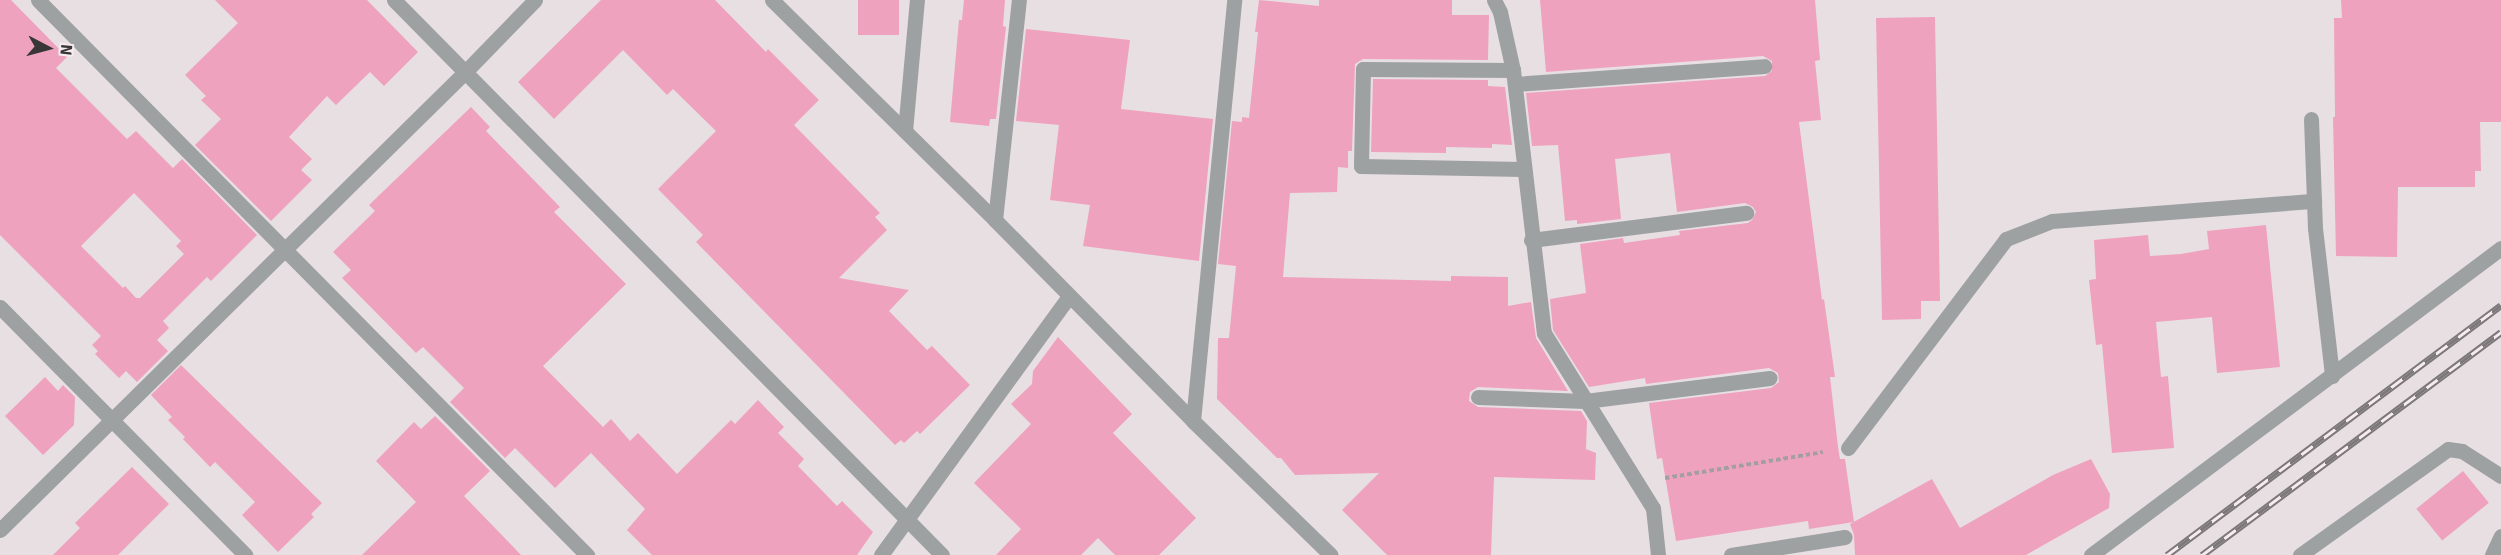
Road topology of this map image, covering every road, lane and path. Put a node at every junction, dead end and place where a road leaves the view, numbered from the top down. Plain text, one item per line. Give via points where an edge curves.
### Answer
1 (38, 0) edge
2 (394, 0) edge
3 (535, 0) edge
4 (917, 0) edge
5 (1019, 0) edge
6 (1234, 0) edge
7 (1494, 0) edge
8 (774, 1) edge
9 (1764, 66) dead end
10 (466, 71) junction
11 (1514, 77) junction
12 (2311, 119) dead end
13 (905, 131) junction
14 (1523, 169) junction
15 (2314, 201) junction
16 (1746, 213) dead end
17 (995, 220) junction
18 (1532, 240) junction
19 (2501, 248) edge
20 (284, 251) junction
21 (1069, 296) junction
22 (0, 307) edge
23 (2332, 376) junction
24 (1770, 378) dead end
25 (1478, 397) dead end
26 (1585, 401) junction
27 (1193, 421) junction
28 (111, 422) junction
29 (1848, 448) joint
30 (2501, 476) edge
31 (1638, 483) junction
32 (906, 519) junction
33 (0, 530) edge
34 (2501, 536) edge
35 (1845, 537) dead end
36 (245, 555) edge
37 (587, 555) edge
38 (881, 555) edge
39 (942, 555) edge
40 (1331, 555) edge
41 (1658, 555) edge
42 (1731, 555) edge
43 (2091, 555) edge
44 (2300, 555) edge
45 (2492, 555) edge

1 - 20 street
2 - 10 street
3 - 10 street
4 - 13 street
5 - 17 street
6 - 27 street
7 - 11 street
8 - 13 street
9 - 11 street
10 - 20 street
10 - 32 street
11 - 14 street
11 - 14 street via 1363,69 1361,166
12 - 15 street
13 - 17 street
14 - 18 street
15 - 23 street
15 - 29 street via 2052,221 2006,239
16 - 18 street
17 - 21 street
18 - 26 street via 1544,333
19 - 23 street
20 - 28 street
20 - 37 street
21 - 27 street
21 - 32 street
22 - 28 street
23 - 43 street
24 - 26 street
25 - 26 street
26 - 31 street
27 - 40 street
28 - 33 street
28 - 36 street
29 - 31 path
30 - 44 street via 2462,451 2448,449
31 - 41 street via 1653,508
32 - 38 street
32 - 39 street
34 - 45 street
35 - 42 street

